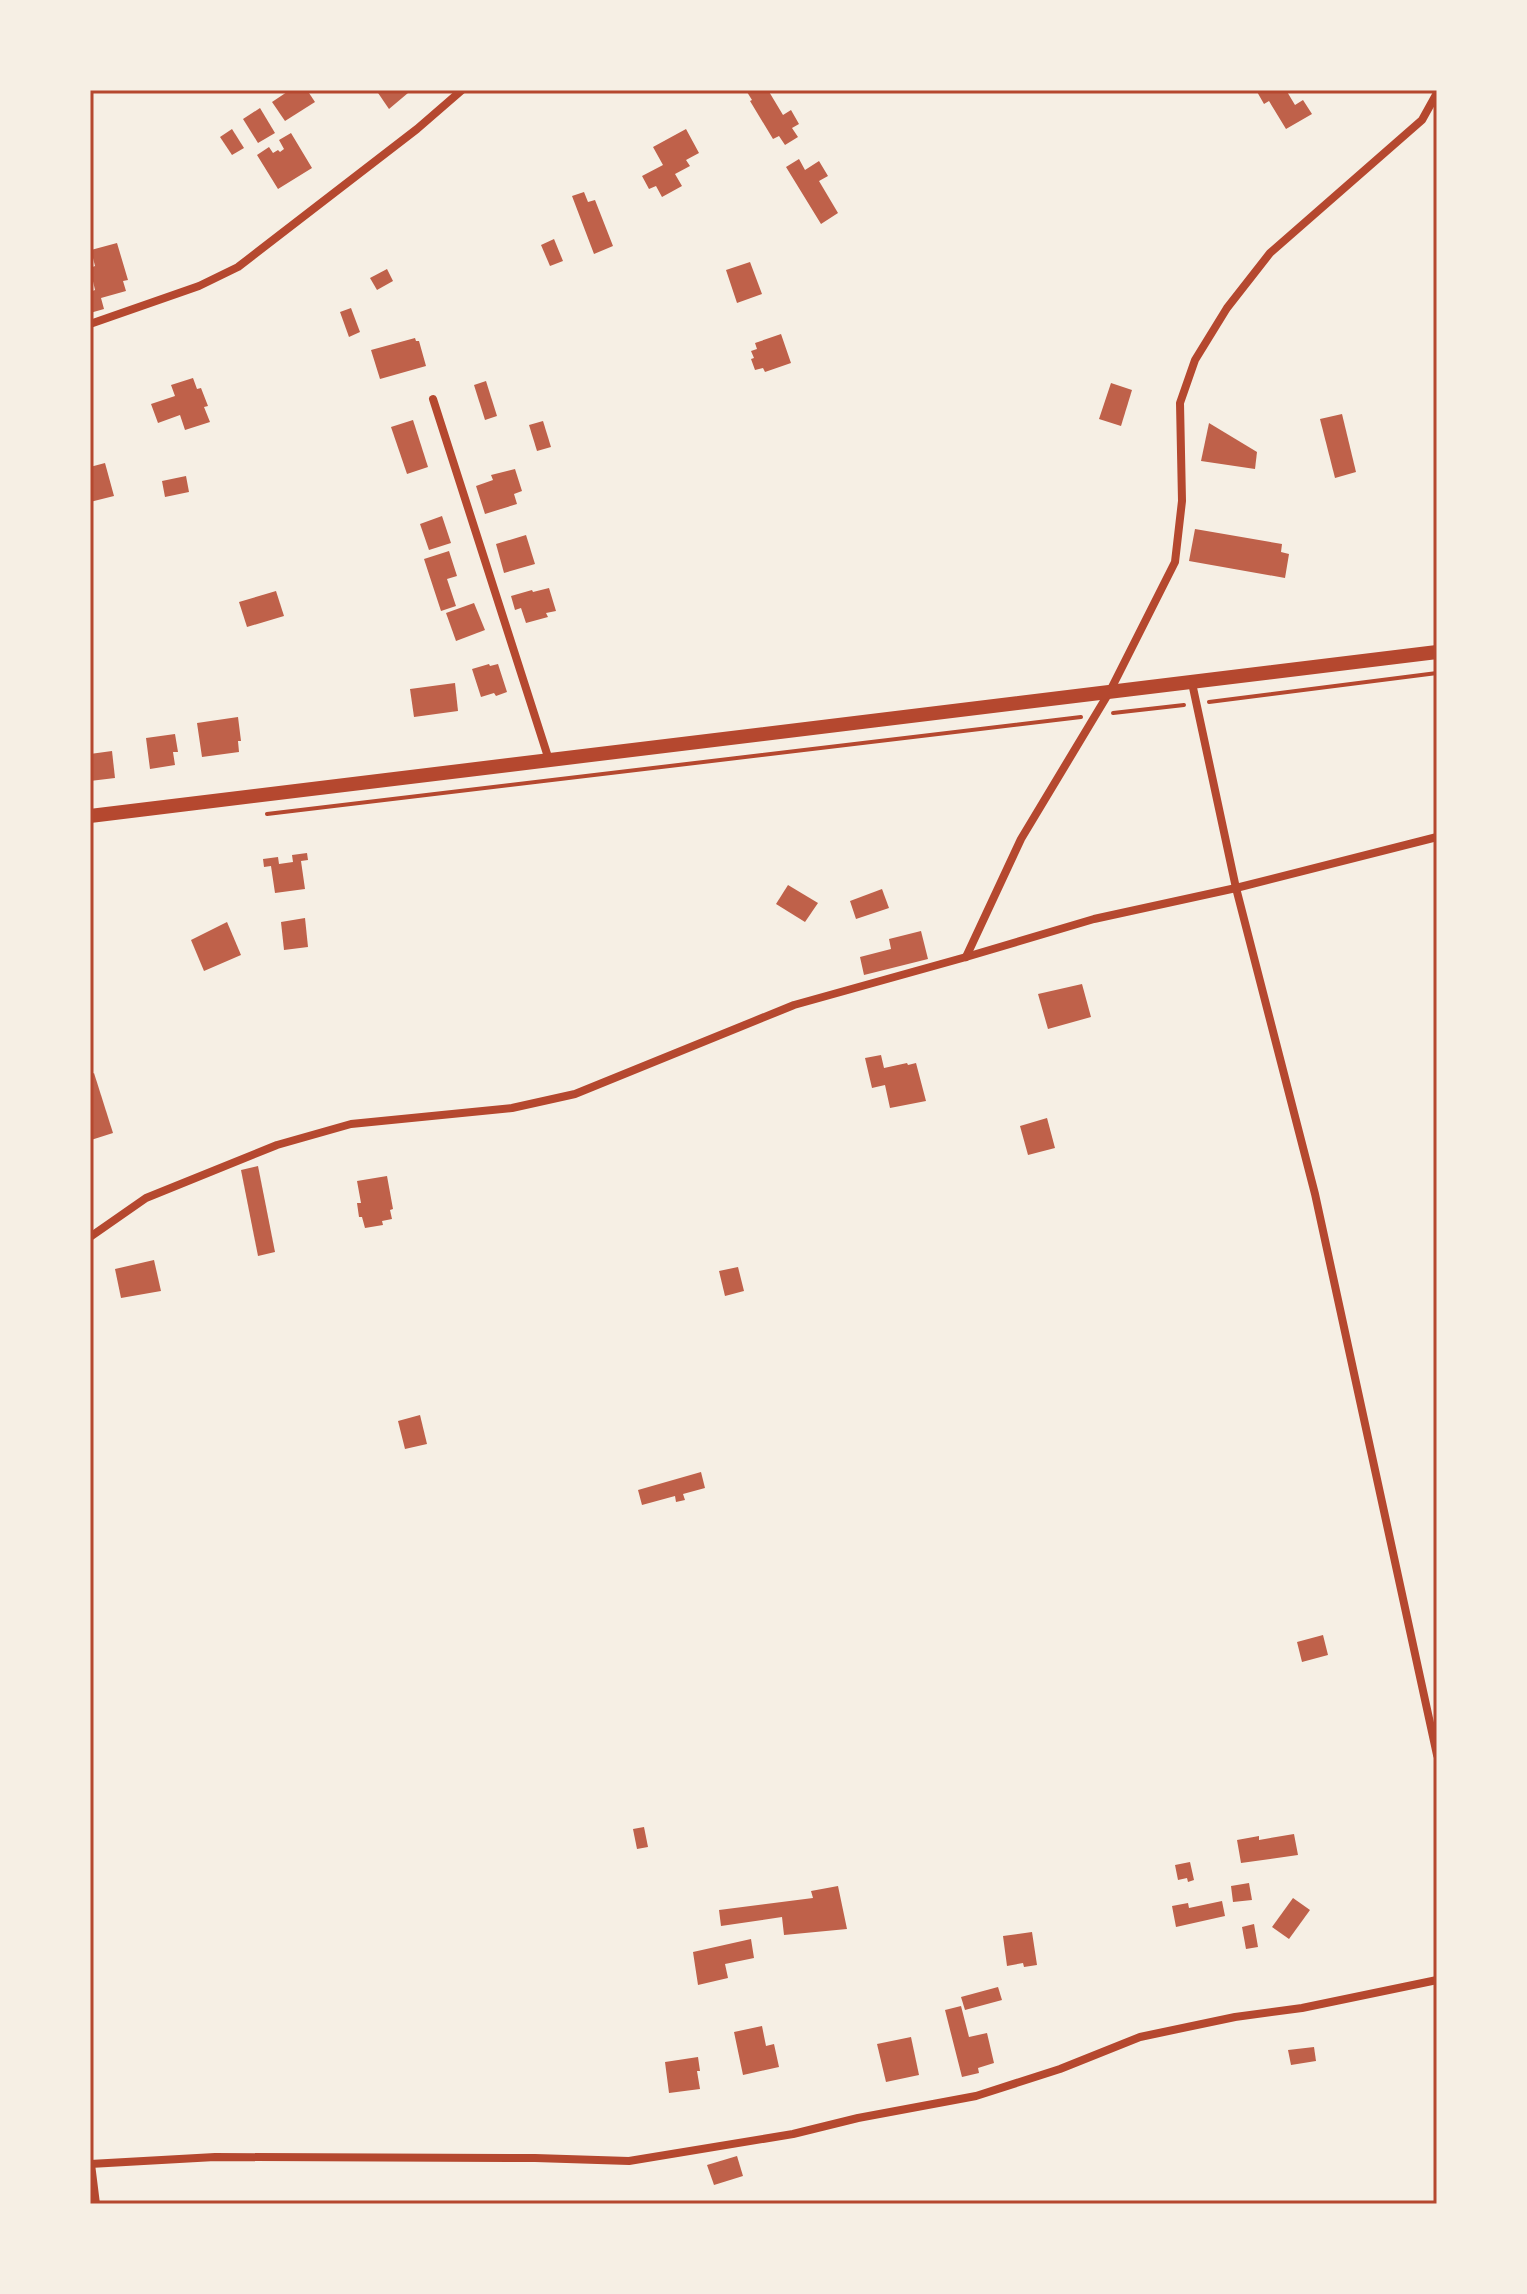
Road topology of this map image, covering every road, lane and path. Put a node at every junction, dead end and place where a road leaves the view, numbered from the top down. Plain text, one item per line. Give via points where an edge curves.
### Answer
1 (462, 90) edge
2 (1437, 93) edge
3 (90, 324) edge
4 (433, 399) dead end
5 (1437, 652) edge
6 (1437, 673) edge
7 (1192, 683) junction
8 (1110, 691) junction
9 (1194, 704) junction
10 (1095, 715) junction
11 (549, 760) junction
12 (264, 814) dead end
13 (90, 816) edge
14 (1437, 837) edge
15 (1236, 888) junction
16 (966, 957) junction
17 (90, 1237) edge
18 (1437, 1755) edge
19 (1437, 1980) edge
20 (90, 2164) edge
21 (96, 2204) edge

1 - 3 street via 238,267
2 - 8 street via 1422,120 1270,253 1195,360 1180,403 1182,501 1175,562
4 - 11 street
5 - 7 street
6 - 9 path
7 - 8 street
7 - 9 street
8 - 10 street
8 - 11 street
9 - 10 path
9 - 15 street
10 - 12 path
10 - 16 street via 1021,839
11 - 13 street
14 - 15 street
15 - 16 street via 1094,919
15 - 18 street via 1315,1194
16 - 17 street via 794,1005 575,1094 512,1108 351,1124 277,1145 146,1198
19 - 20 street via 1140,2037 976,2096 629,2161 215,2157
20 - 21 street

